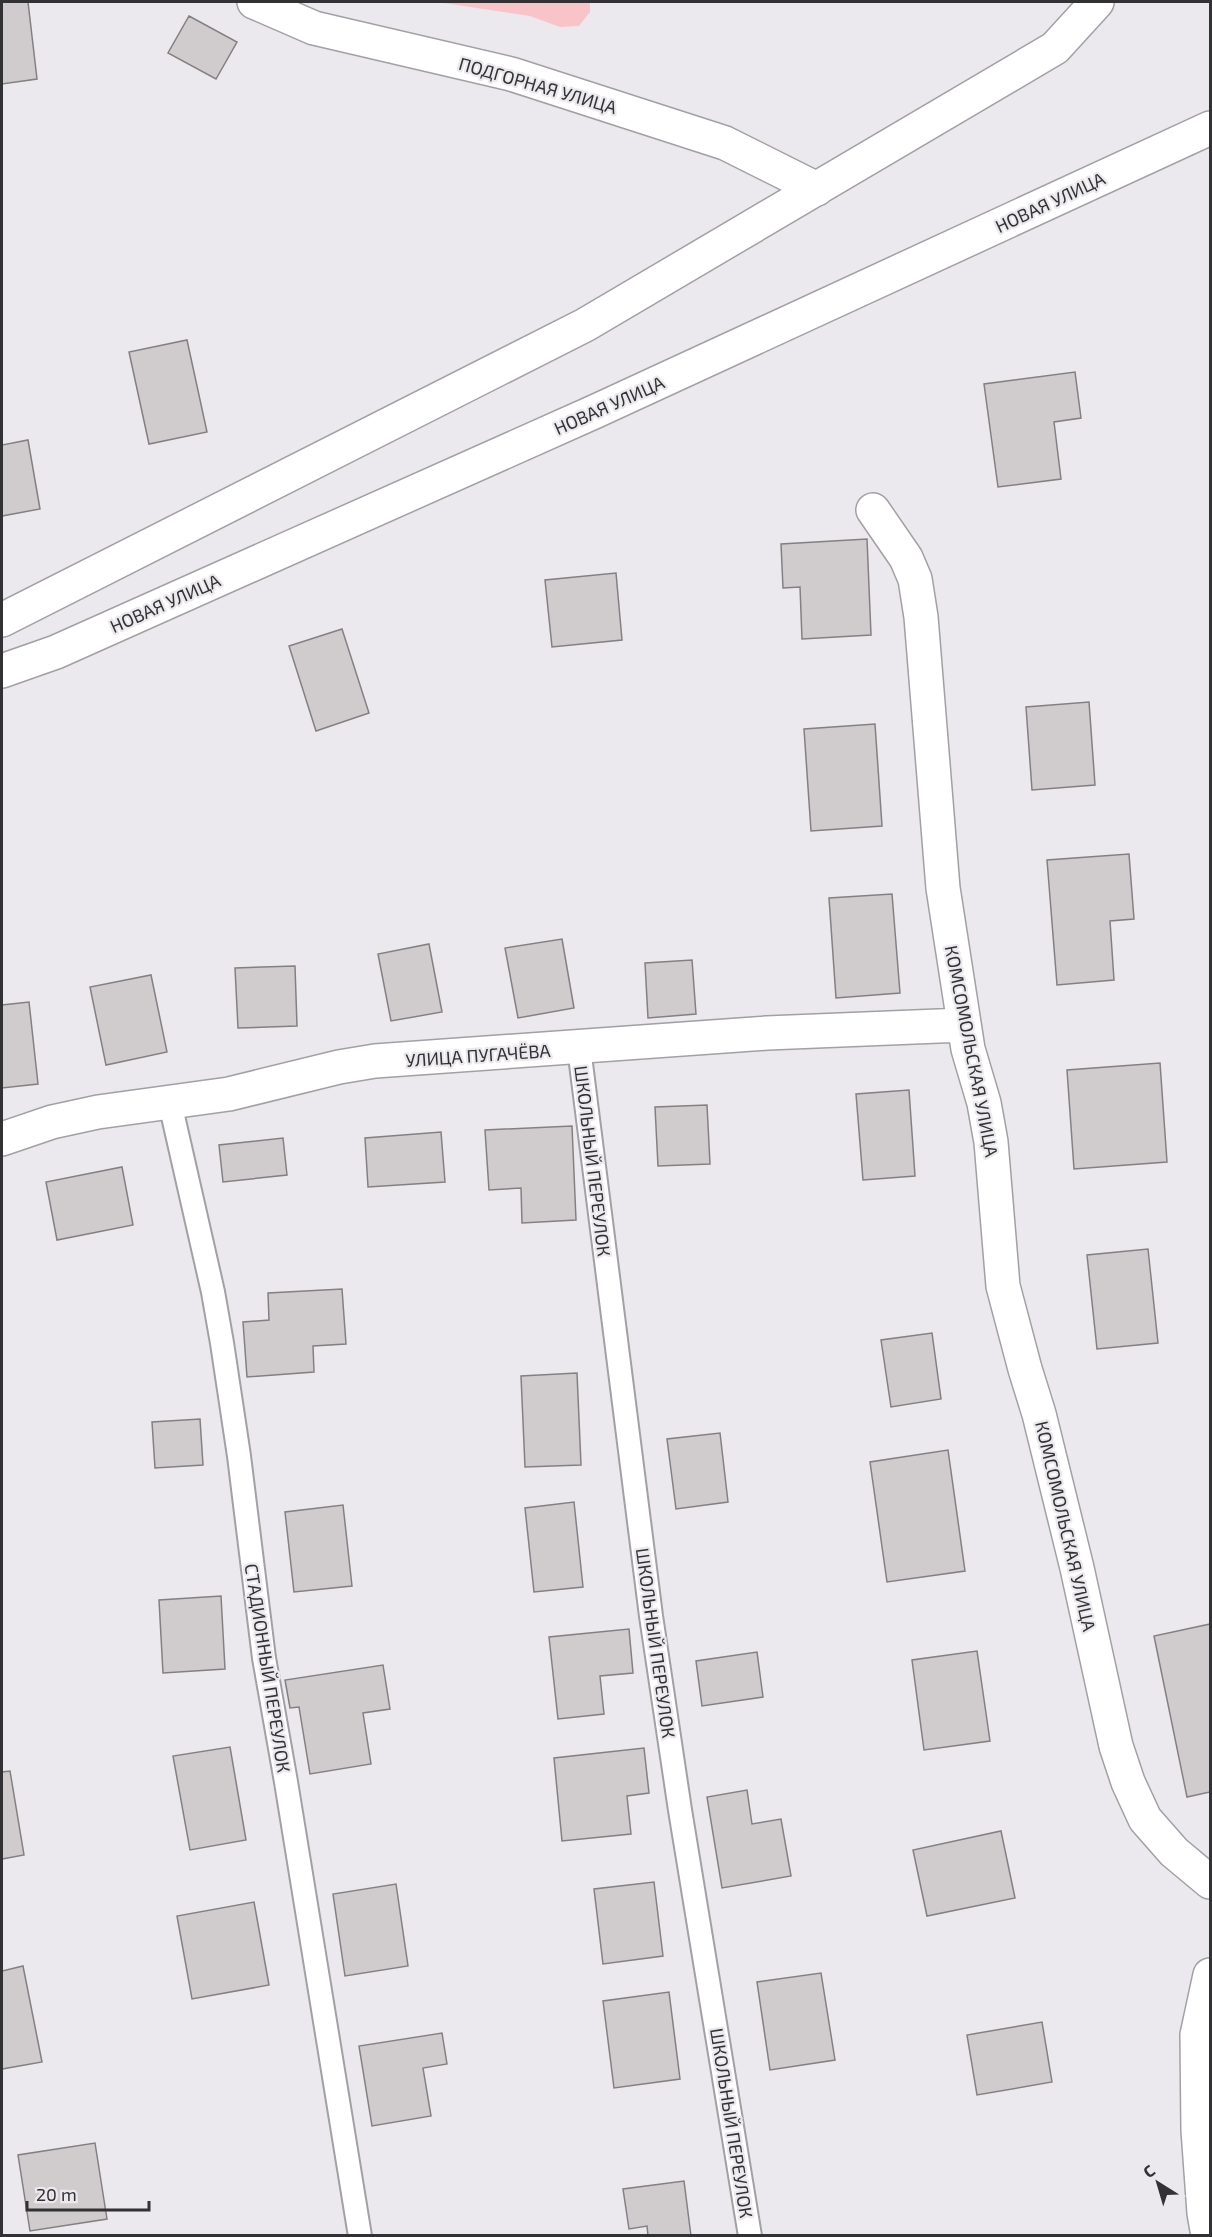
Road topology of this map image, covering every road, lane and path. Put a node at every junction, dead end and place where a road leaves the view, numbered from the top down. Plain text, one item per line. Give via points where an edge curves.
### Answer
1 (254, 2) edge
2 (1097, 2) edge
3 (1210, 128) edge
4 (816, 189) junction
5 (873, 510) dead end
6 (2, 620) edge
7 (2, 671) edge
8 (963, 1025) junction
9 (579, 1048) junction
10 (170, 1103) junction
11 (2, 1139) edge
12 (1210, 1882) edge
13 (1210, 1975) edge
14 (360, 2235) edge
15 (750, 2235) edge
16 (1209, 2235) edge

1 - 4 street, ПОДГОРНАЯ УЛИЦА via 314,28 511,74 726,143
2 - 4 street via 1055,48
3 - 7 street, НОВАЯ УЛИЦА via 594,412 56,652
4 - 6 street via 585,325
5 - 8 street, КОМСОМОЛЬСКАЯ УЛИЦА via 906,558 915,579 943,888
8 - 9 street, УЛИЦА ПУГАЧЁВА via 767,1033
8 - 12 street, КОМСОМОЛЬСКАЯ УЛИЦА via 991,1142 1003,1286 1077,1568 1116,1746 1145,1819 1174,1852
9 - 10 street, УЛИЦА ПУГАЧЁВА via 375,1061 229,1094
9 - 15 lane, ШКОЛЬНЫЙ ПЕРЕУЛОК via 651,1616
10 - 11 street, УЛИЦА ПУГАЧЁВА via 98,1112
10 - 14 lane, СТАДИОННЫЙ ПЕРЕУЛОК via 222,1343 264,1658
13 - 16 street via 1197,2036 1198,2130

